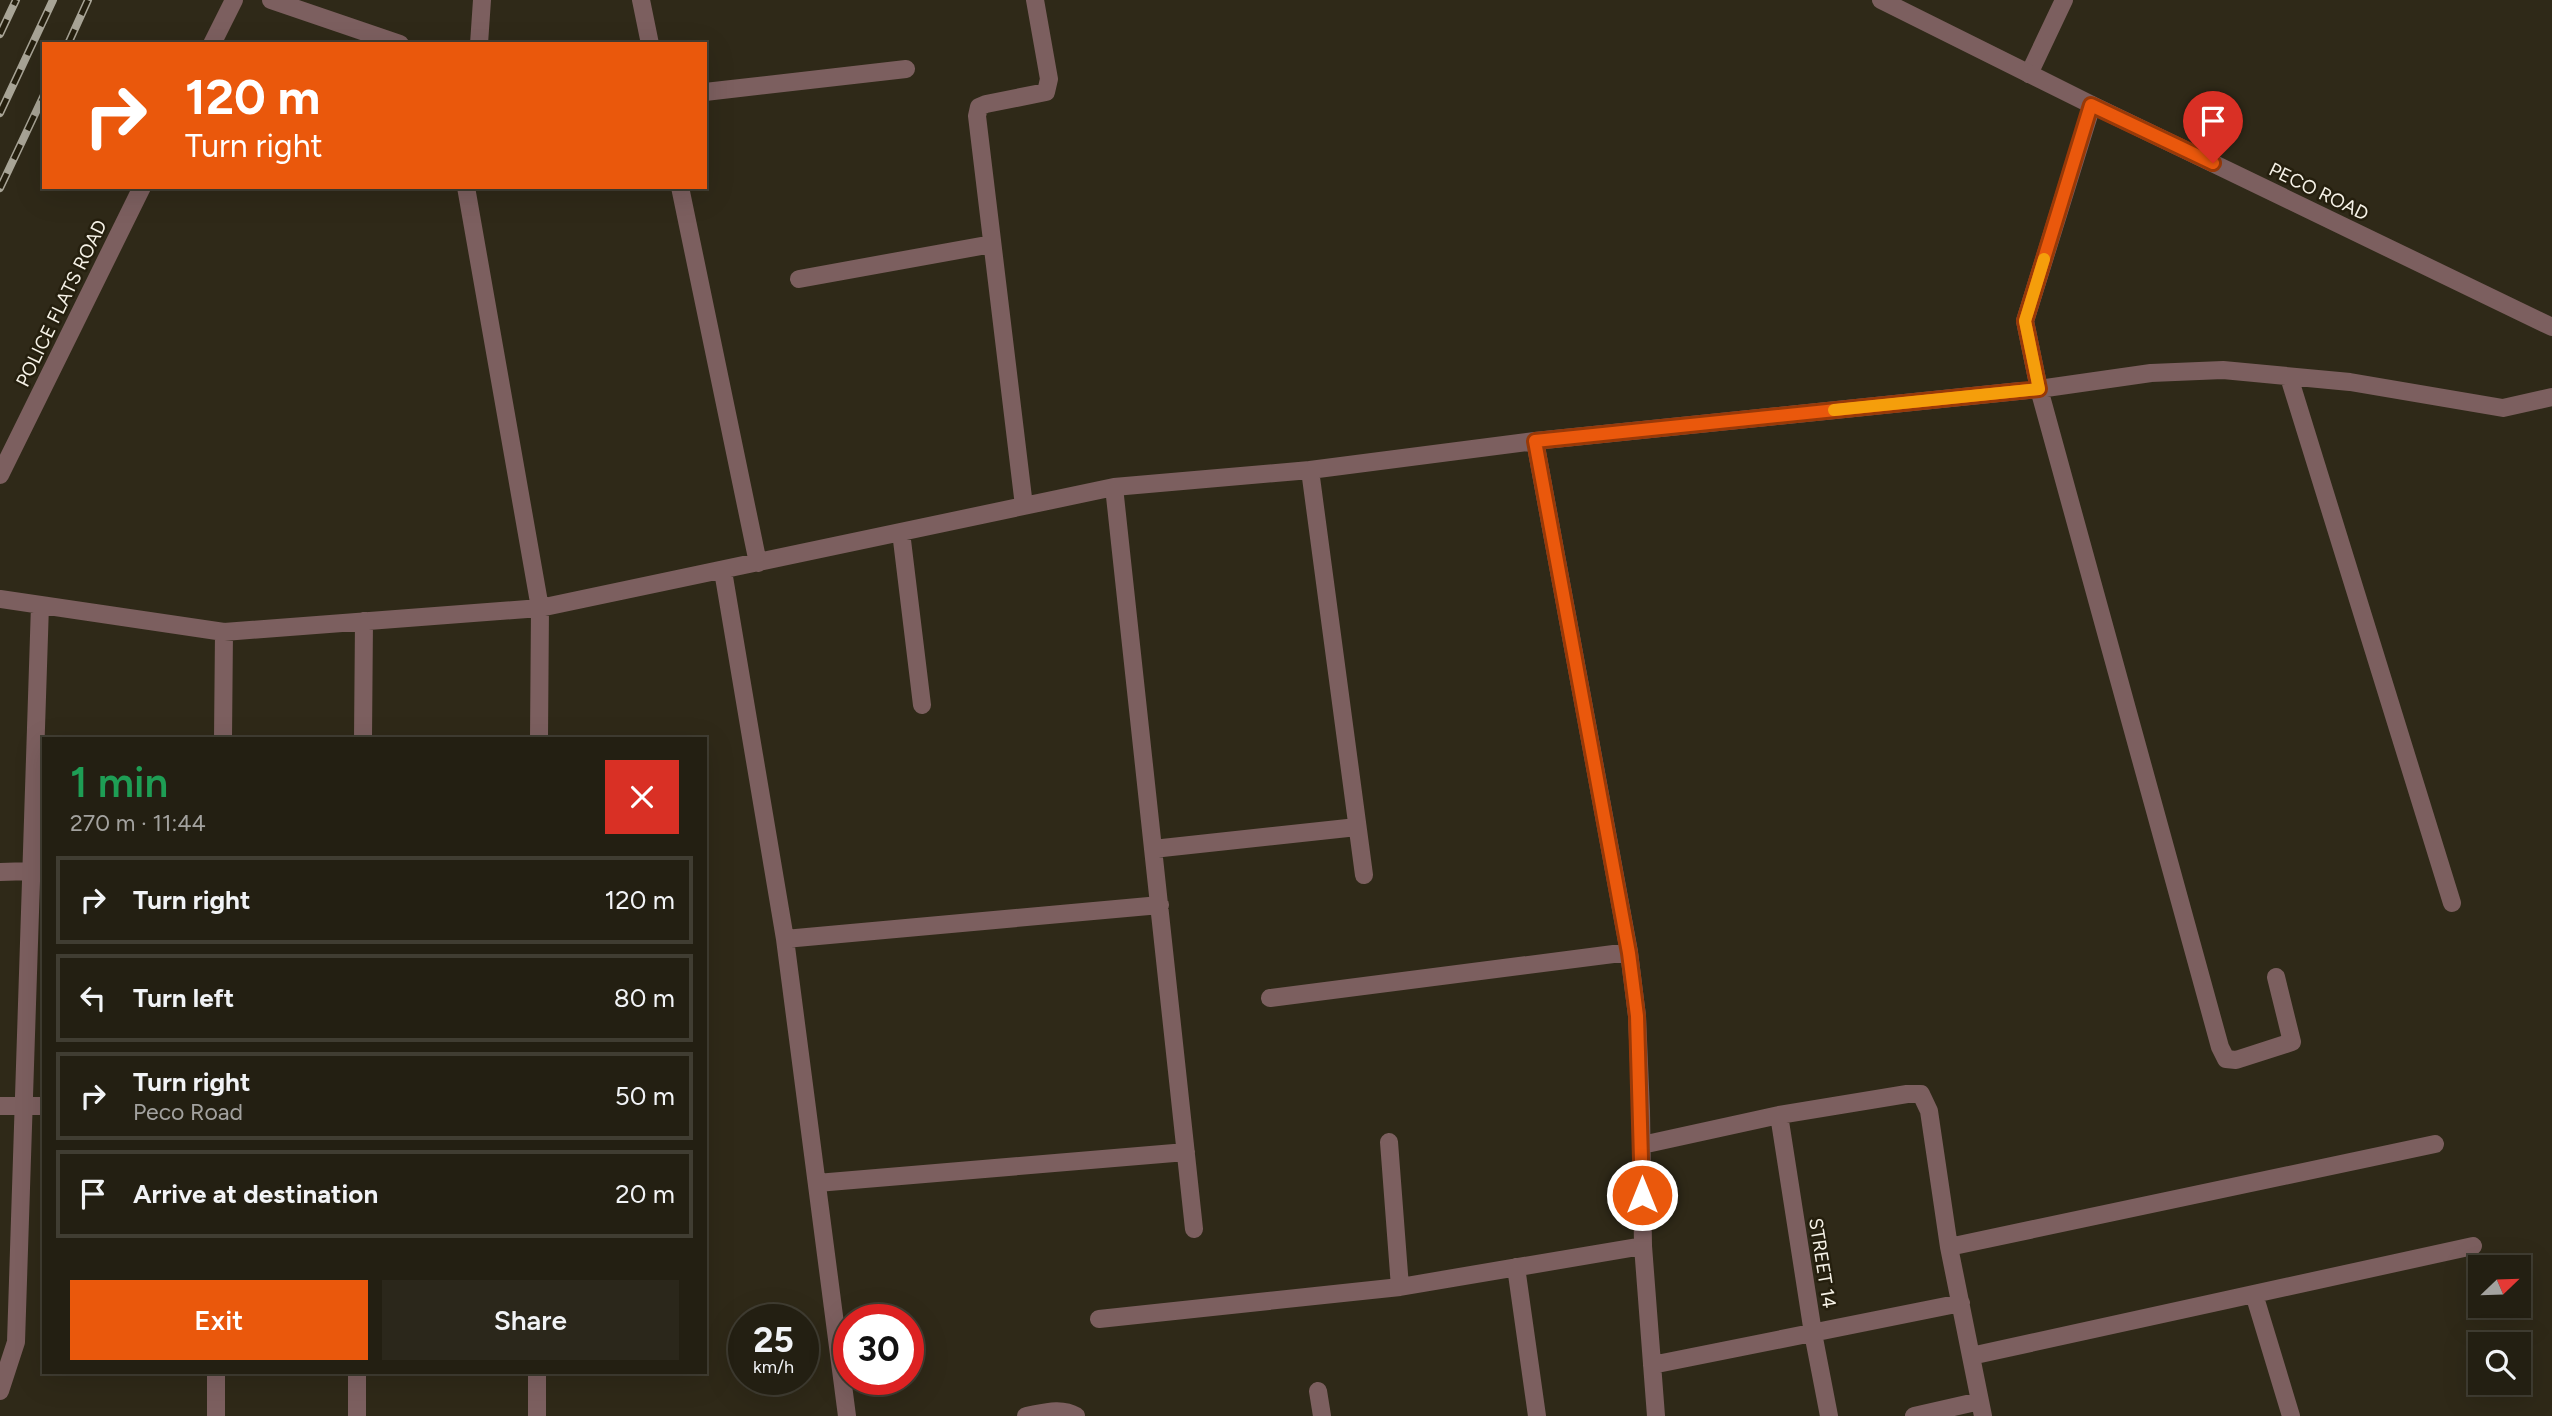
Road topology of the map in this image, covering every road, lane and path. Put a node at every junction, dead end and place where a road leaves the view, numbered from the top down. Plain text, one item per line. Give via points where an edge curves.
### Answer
1 (234, 0) edge
2 (271, 0) edge
3 (482, 0) edge
4 (641, 0) edge
5 (1035, 0) edge
6 (1881, 0) edge
7 (2064, 0) edge
8 (213, 42) edge
9 (394, 42) edge
10 (479, 42) edge
11 (650, 42) edge
12 (906, 69) dead end
13 (2029, 74) junction
14 (707, 92) edge
15 (2091, 105) junction
16 (141, 189) edge
17 (466, 189) edge
18 (680, 189) edge
19 (992, 244) junction
20 (799, 279) dead end
21 (2552, 327) edge
22 (2289, 377) junction
23 (2039, 389) junction
24 (2552, 397) edge
25 (1535, 441) junction
26 (1310, 470) junction
27 (0, 475) edge
28 (1114, 487) junction
29 (1024, 506) junction
30 (901, 532) junction
31 (758, 563) junction
32 (723, 570) junction
33 (0, 599) edge
34 (40, 605) junction
35 (540, 608) junction
36 (365, 621) junction
37 (224, 632) junction
38 (922, 705) dead end
39 (223, 737) edge
40 (363, 737) edge
41 (539, 737) edge
42 (1357, 827) junction
43 (1153, 849) junction
44 (31, 871) junction
45 (0, 872) edge
46 (1364, 875) dead end
47 (2452, 903) dead end
48 (1160, 905) junction
49 (785, 939) junction
50 (1629, 953) junction
51 (2276, 977) dead end
52 (1270, 998) dead end
53 (0, 1106) edge
54 (23, 1106) junction
55 (42, 1106) edge
56 (1779, 1115) junction
57 (1389, 1142) dead end
58 (2435, 1144) dead end
59 (1642, 1145) junction
60 (1186, 1152) junction
61 (817, 1183) junction
62 (1194, 1228) dead end
63 (1643, 1246) junction
64 (2473, 1246) dead end
65 (1949, 1247) junction
66 (1516, 1267) junction
67 (1400, 1287) junction
68 (2254, 1294) junction
69 (1961, 1303) junction
70 (1099, 1319) dead end
71 (1813, 1333) junction
72 (1971, 1356) junction
73 (1652, 1365) junction
74 (216, 1374) edge
75 (357, 1374) edge
76 (537, 1374) edge
77 (0, 1391) edge
78 (1318, 1391) dead end
79 (1982, 1408) edge
80 (216, 1416) edge
81 (357, 1416) edge
82 (537, 1416) edge
83 (847, 1416) edge
84 (1026, 1416) edge
85 (1076, 1416) edge
86 (1322, 1416) edge
87 (1537, 1416) edge
88 (1656, 1416) edge
89 (1829, 1416) edge
90 (1914, 1416) edge
91 (2291, 1416) edge

1 - 8 street
2 - 9 street
3 - 10 street
4 - 11 street
5 - 19 street via 1049,79 1046,92 986,104 979,107 977,116
6 - 13 street, PECO ROAD
7 - 13 street
12 - 14 street
13 - 15 street, PECO ROAD
15 - 21 street, PECO ROAD
15 - 23 street via 2025,321
16 - 27 street, POLICE FLATS ROAD
17 - 35 street
18 - 31 street
19 - 20 street
19 - 29 street
22 - 23 street via 2223,370 2151,373
22 - 24 street via 2503,408
22 - 47 street
23 - 25 street
23 - 51 street via 2225,1059 2236,1060 2292,1042
25 - 26 street
25 - 50 street
26 - 28 street
26 - 42 street
28 - 29 street
28 - 43 street
29 - 30 street
30 - 31 street
30 - 38 street
31 - 32 street
32 - 35 street
32 - 49 street
33 - 34 street
34 - 37 street
34 - 44 street
35 - 36 street
35 - 41 street
36 - 37 street
36 - 40 street
37 - 39 street
42 - 43 street
42 - 46 street
43 - 48 street
44 - 45 street
44 - 54 street
48 - 49 street
48 - 60 street
49 - 61 street
50 - 52 street
50 - 59 street via 1637,1016
53 - 54 street
54 - 55 street
54 - 77 street via 16,1342
56 - 59 street
56 - 65 street via 1921,1094 1929,1111
56 - 71 street, STREET 14
57 - 67 street
58 - 65 street
59 - 63 street
60 - 61 street
60 - 62 street
61 - 83 street
63 - 66 street
63 - 73 street
64 - 68 street
65 - 69 street
66 - 67 street
66 - 87 street
67 - 70 street
68 - 72 street
68 - 91 street
69 - 71 street
69 - 72 street
71 - 73 street
71 - 89 street, STREET 14
72 - 79 street
73 - 88 street
74 - 80 street
75 - 81 street
76 - 82 street
78 - 86 street
79 - 90 street
84 - 85 street via 1058,1411

